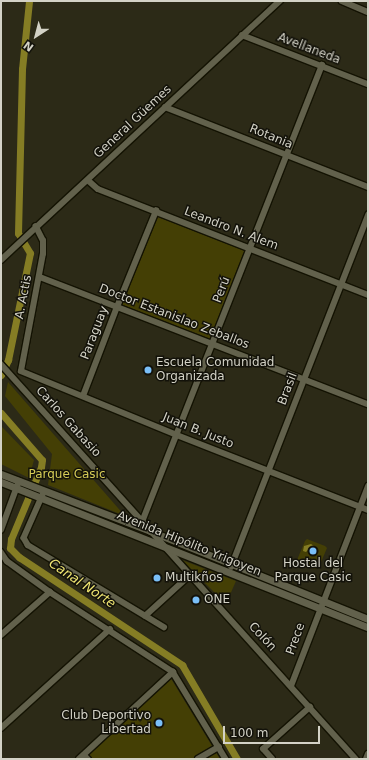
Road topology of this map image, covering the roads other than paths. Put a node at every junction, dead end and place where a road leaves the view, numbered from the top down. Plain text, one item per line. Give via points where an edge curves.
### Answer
1 (280, 1) edge
2 (342, 1) edge
3 (368, 12) edge
4 (242, 35) junction
5 (322, 65) junction
6 (368, 84) edge
7 (165, 107) junction
8 (286, 155) junction
9 (88, 180) junction
10 (368, 187) edge
11 (156, 211) junction
12 (368, 215) edge
13 (36, 227) junction
14 (250, 248) junction
15 (1, 260) edge
16 (40, 277) junction
17 (341, 284) junction
18 (368, 295) edge
19 (117, 307) junction
20 (212, 344) junction
21 (1, 364) edge
22 (21, 371) junction
23 (13, 377) junction
24 (304, 380) junction
25 (83, 396) junction
26 (368, 404) edge
27 (177, 435) junction
28 (268, 471) junction
29 (1, 474) edge
30 (1, 482) edge
31 (21, 486) junction
32 (368, 486) edge
33 (41, 493) junction
34 (360, 507) junction
35 (368, 510) edge
36 (142, 522) junction
37 (1, 530) edge
38 (150, 531) junction
39 (164, 546) junction
40 (1, 552) edge
41 (4, 560) edge
42 (230, 568) junction
43 (190, 575) junction
44 (50, 592) junction
45 (322, 601) junction
46 (320, 608) junction
47 (145, 616) junction
48 (368, 619) edge
49 (164, 627) dead end
50 (368, 627) edge
51 (110, 629) junction
52 (1, 635) edge
53 (173, 672) junction
54 (291, 686) junction
55 (310, 707) junction
56 (1, 728) edge
57 (219, 747) junction
58 (368, 754) edge
59 (86, 757) edge
60 (79, 759) edge
61 (198, 759) edge
62 (226, 759) edge
63 (272, 759) edge
64 (356, 759) edge
65 (366, 759) edge

1 - 4 street, General Güemes
2 - 3 street
4 - 5 street, Avellaneda
4 - 7 street, General Güemes
5 - 6 street, Avellaneda
5 - 8 street, Perú
7 - 8 street, Rotania
7 - 9 street, General Güemes
8 - 10 street, Rotania
8 - 14 street, Perú
9 - 11 street, Leandro N. Alem via 98,189
9 - 13 street, General Güemes
11 - 14 street, Leandro N. Alem
11 - 19 street, Paraguay
12 - 17 street, Brasil
13 - 15 street, General Güemes
13 - 16 street, A. Actis via 43,241
14 - 17 street, Leandro N. Alem
14 - 20 street, Perú
16 - 19 street, Doctor Estanislao Zeballos
16 - 22 street, A. Actis
17 - 18 street, Leandro N. Alem
17 - 24 street, Brasil
19 - 20 street, Doctor Estanislao Zeballos
19 - 25 street, Paraguay
20 - 24 street, Doctor Estanislao Zeballos
20 - 27 street, Perú
21 - 23 street, Carlos Gabasio
22 - 23 street
22 - 25 street, Juan B. Justo
23 - 36 street, Carlos Gabasio
24 - 26 street, Doctor Estanislao Zeballos
24 - 28 street, Brasil
25 - 27 street, Juan B. Justo
27 - 28 street, Juan B. Justo
27 - 36 street, Perú
28 - 34 street, Juan B. Justo
28 - 42 street, Brasil
29 - 31 street, Avenida Hipólito Yrigoyen
30 - 31 street, Avenida Hipólito Yrigoyen
31 - 33 street, Avenida Hipólito Yrigoyen
31 - 37 street
32 - 34 street, Prece
33 - 38 street, Avenida Hipólito Yrigoyen
33 - 39 street, Avenida Hipólito Yrigoyen
33 - 47 street via 24,538 28,545
34 - 35 street, Juan B. Justo
34 - 45 street, Prece
36 - 38 street, Carlos Gabasio
38 - 39 street, Colón
38 - 42 street, Avenida Hipólito Yrigoyen
39 - 42 street, Avenida Hipólito Yrigoyen
39 - 43 street, Colón
40 - 41 street
41 - 44 street
42 - 45 street, Avenida Hipólito Yrigoyen
42 - 46 street, Avenida Hipólito Yrigoyen
43 - 47 street
43 - 54 street, Colón
44 - 51 street
44 - 52 street
45 - 46 street, Prece
45 - 48 street, Avenida Hipólito Yrigoyen
46 - 50 street, Avenida Hipólito Yrigoyen
46 - 54 street, Prece
47 - 49 street
51 - 53 street
51 - 56 street
53 - 57 street
53 - 59 street
54 - 55 street, Colón
55 - 63 street via 263,750
55 - 64 street, Colón
57 - 61 street
57 - 62 street
58 - 65 street
59 - 60 street

